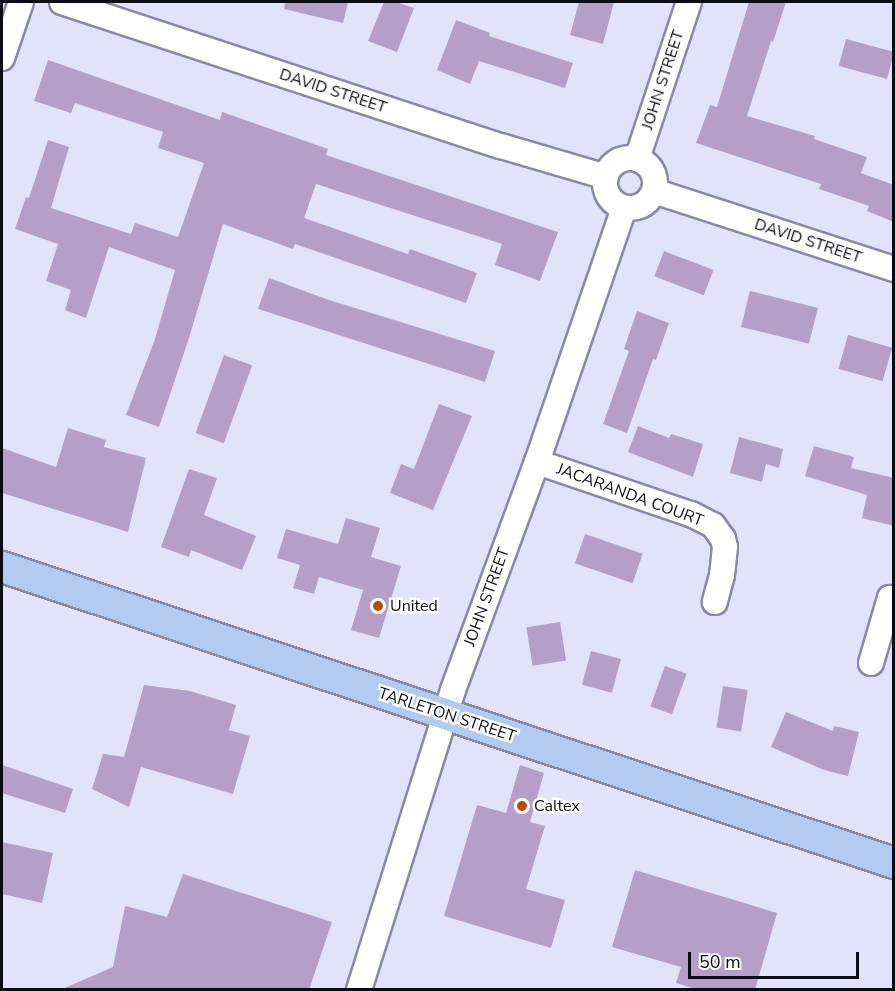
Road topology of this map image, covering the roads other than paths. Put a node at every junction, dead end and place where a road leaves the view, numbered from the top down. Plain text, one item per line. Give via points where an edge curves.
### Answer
1 (21, 2) edge
2 (62, 2) edge
3 (689, 2) edge
4 (2, 58) edge
5 (638, 159) junction
6 (606, 177) junction
7 (654, 191) junction
8 (624, 208) junction
9 (894, 269) edge
10 (537, 462) junction
11 (2, 567) edge
12 (894, 599) edge
13 (715, 602) dead end
14 (871, 663) dead end
15 (445, 715) junction
16 (894, 863) edge
17 (359, 990) edge

1 - 4 street
2 - 6 street, DAVID STREET
3 - 5 street, JOHN STREET
5 - 6 street via 622,160
5 - 7 street via 654,175
6 - 8 street via 607,193
7 - 8 street via 642,206
7 - 9 street, DAVID STREET
8 - 10 street, JOHN STREET
10 - 13 street, JACARANDA COURT via 713,525 725,547
10 - 15 street, JOHN STREET
11 - 15 main road, TARLETON STREET
12 - 14 street via 890,598
15 - 16 main road, TARLETON STREET
15 - 17 street, JOHN STREET

